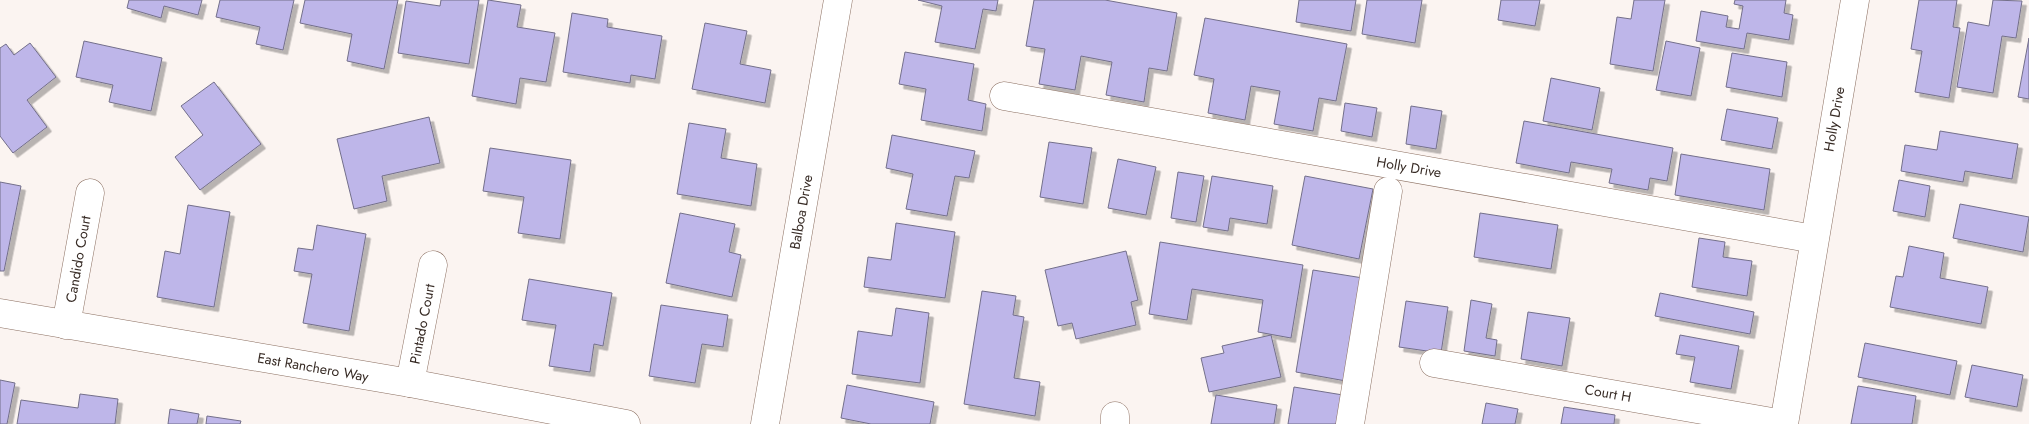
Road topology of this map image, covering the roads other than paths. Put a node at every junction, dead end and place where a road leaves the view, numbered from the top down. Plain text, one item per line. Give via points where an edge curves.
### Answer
1 (838, 0) edge
2 (1855, 0) edge
3 (1004, 96) dead end
4 (1388, 191) dead end
5 (90, 192) dead end
6 (1814, 239) junction
7 (433, 265) dead end
8 (0, 314) edge
9 (66, 324) junction
10 (1434, 363) dead end
11 (410, 383) junction
12 (626, 424) edge
13 (765, 424) edge
14 (1350, 424) edge
15 (1784, 424) edge

1 - 13 street, Balboa Drive
2 - 6 street, Holly Drive
3 - 6 street, Holly Drive
4 - 14 street, Holly Drive
5 - 9 street, Candido Court
6 - 15 street, Holly Drive
7 - 11 street, Pintado Court
8 - 9 street, East Ranchero Way
9 - 11 street, East Ranchero Way
10 - 15 street, Court H
11 - 12 street, East Ranchero Way

